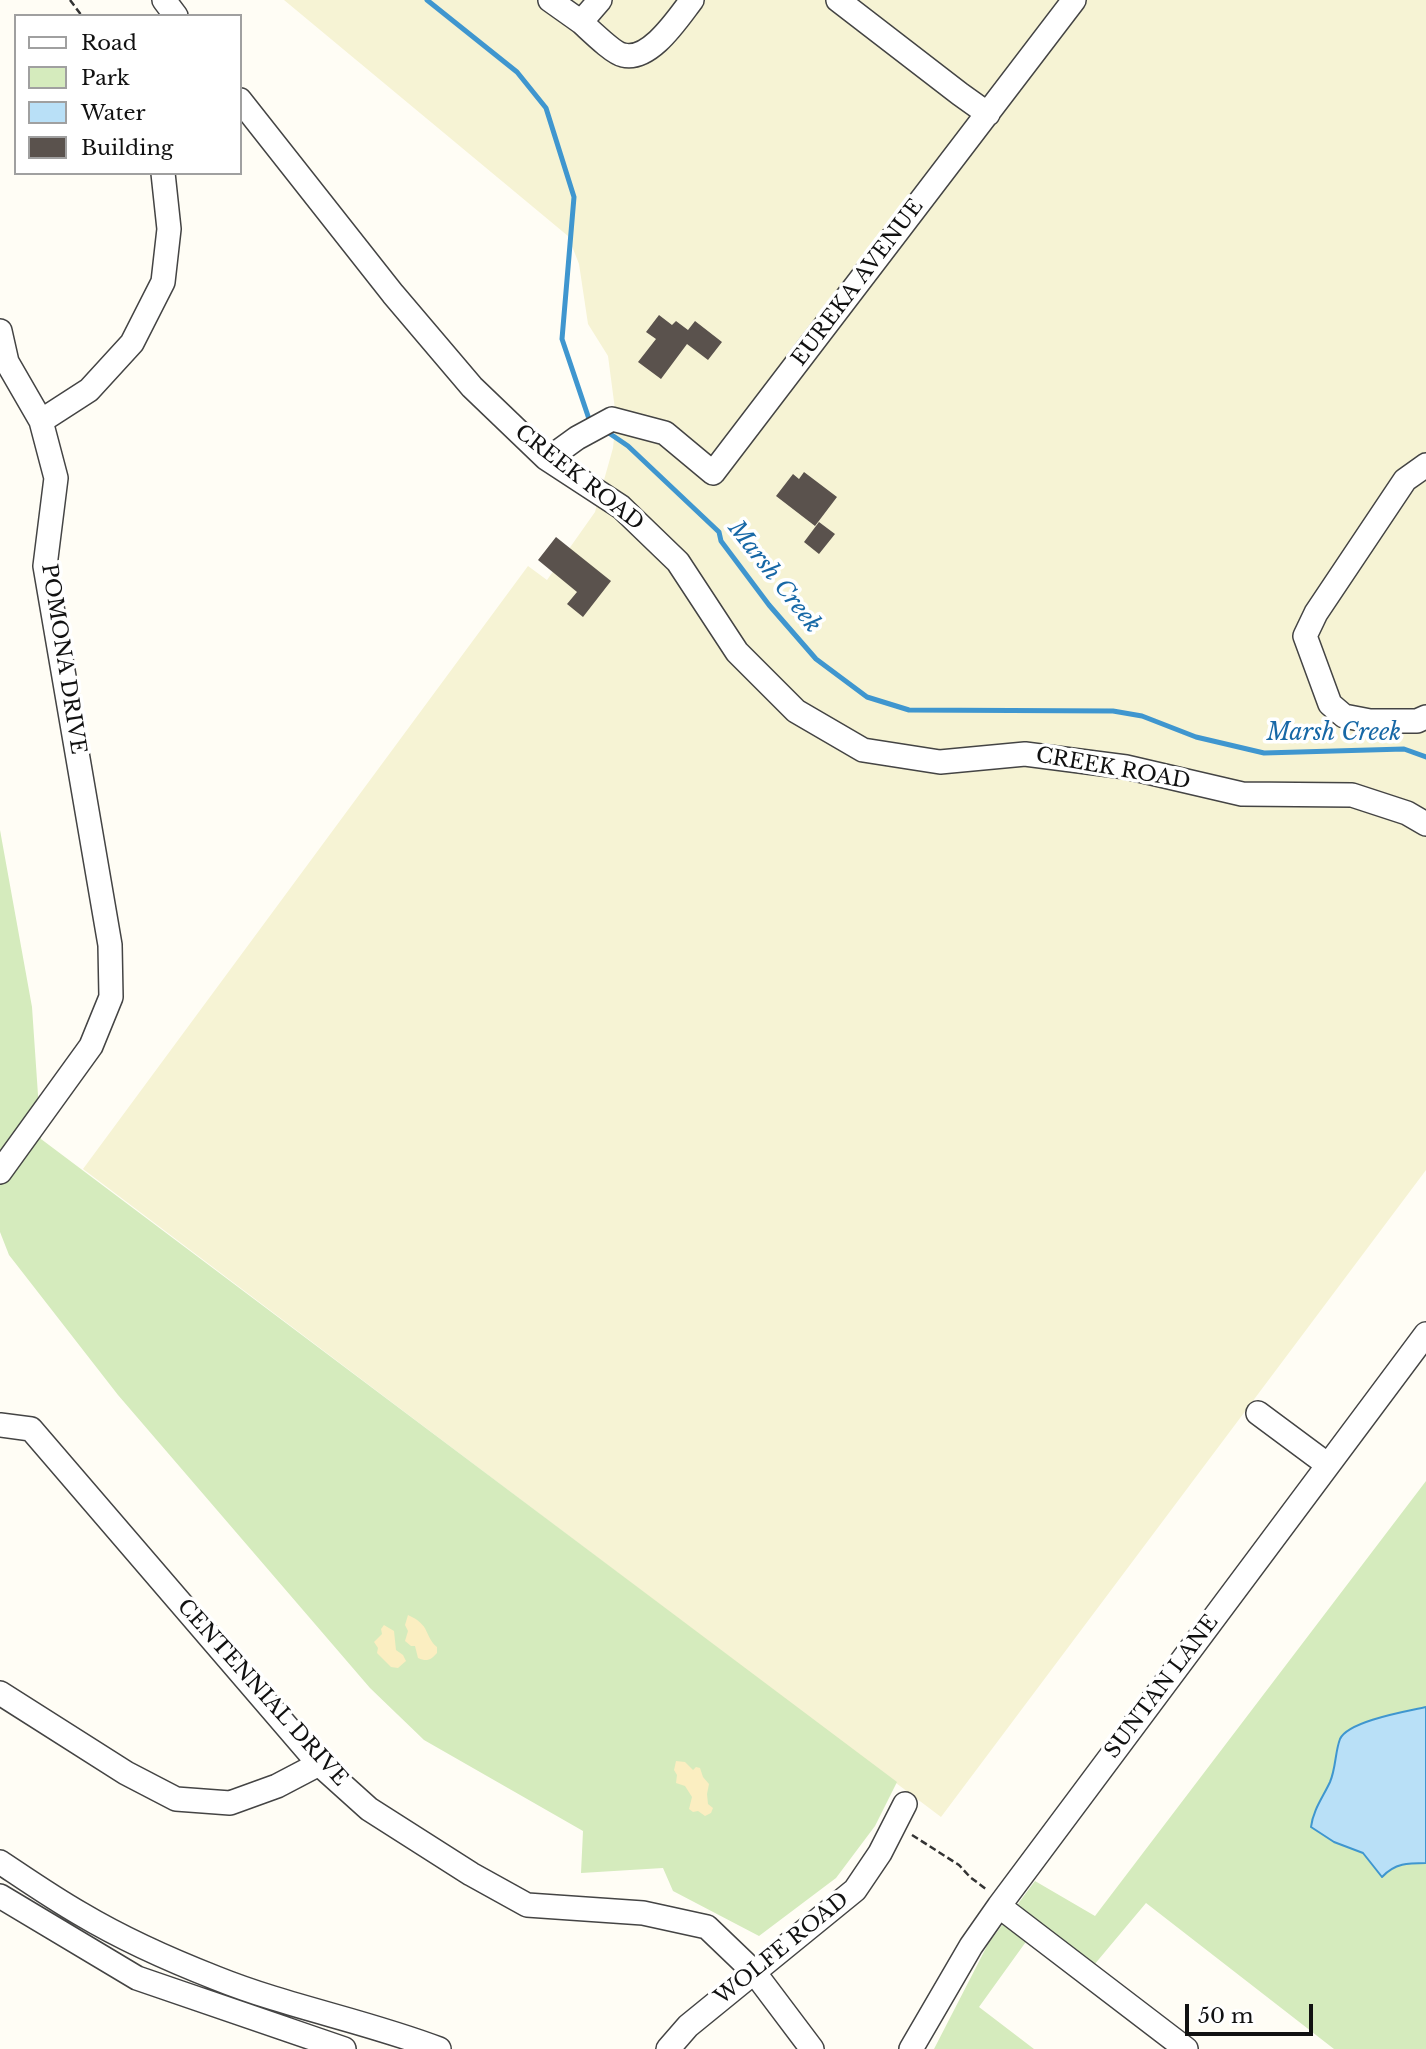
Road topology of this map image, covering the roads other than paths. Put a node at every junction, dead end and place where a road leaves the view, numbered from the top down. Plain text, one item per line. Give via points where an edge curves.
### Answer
1 (550, 0) edge
2 (600, 0) edge
3 (692, 0) edge
4 (838, 0) edge
5 (1074, 0) edge
6 (581, 22) junction
7 (242, 103) edge
8 (988, 114) junction
9 (163, 175) edge
10 (0, 331) edge
11 (41, 422) junction
12 (548, 459) junction
13 (1426, 465) edge
14 (1426, 717) edge
15 (1426, 824) edge
16 (0, 1172) edge
17 (1426, 1334) edge
18 (1258, 1413) dead end
19 (0, 1425) edge
20 (1328, 1465) junction
21 (0, 1693) edge
22 (319, 1765) junction
23 (905, 1804) dead end
24 (0, 1863) edge
25 (0, 1896) edge
26 (1001, 1903) junction
27 (754, 1972) junction
28 (344, 2049) edge
29 (439, 2049) edge
30 (668, 2049) edge
31 (812, 2049) edge
32 (911, 2049) edge
33 (1186, 2049) edge

1 - 6 street
2 - 6 street
3 - 6 street via 659,40 637,56 622,55
4 - 8 street
5 - 8 street, EUREKA AVENUE
7 - 12 street, CREEK ROAD via 472,387
8 - 12 street, EUREKA AVENUE via 713,473 665,433 612,419
9 - 11 street via 169,229 163,282 132,343 89,390
10 - 11 street, POMONA DRIVE via 7,362
11 - 16 street, POMONA DRIVE via 56,478 45,566 110,945 111,997 91,1046
12 - 15 street, CREEK ROAD via 621,507 678,562 737,652 796,711 863,750 940,762 1025,754 1126,767 1242,794 1352,795 1408,813
13 - 14 street via 1405,480 1305,636 1330,704 1344,716 1370,721
17 - 20 street, SUNTAN LANE
18 - 20 street
19 - 22 street, CENTENNIAL DRIVE via 31,1429
20 - 26 street, SUNTAN LANE
21 - 22 street via 126,1773 176,1799 230,1803
22 - 27 street, CENTENNIAL DRIVE via 369,1810 527,1905 643,1913 707,1927
23 - 27 street, WOLFE ROAD via 855,1889
24 - 29 street via 82,1914 217,1979
25 - 28 street via 137,1978
26 - 32 street, SUNTAN LANE
26 - 33 street
27 - 30 street, WOLFE ROAD via 688,2026
27 - 31 street, CENTENNIAL DRIVE

